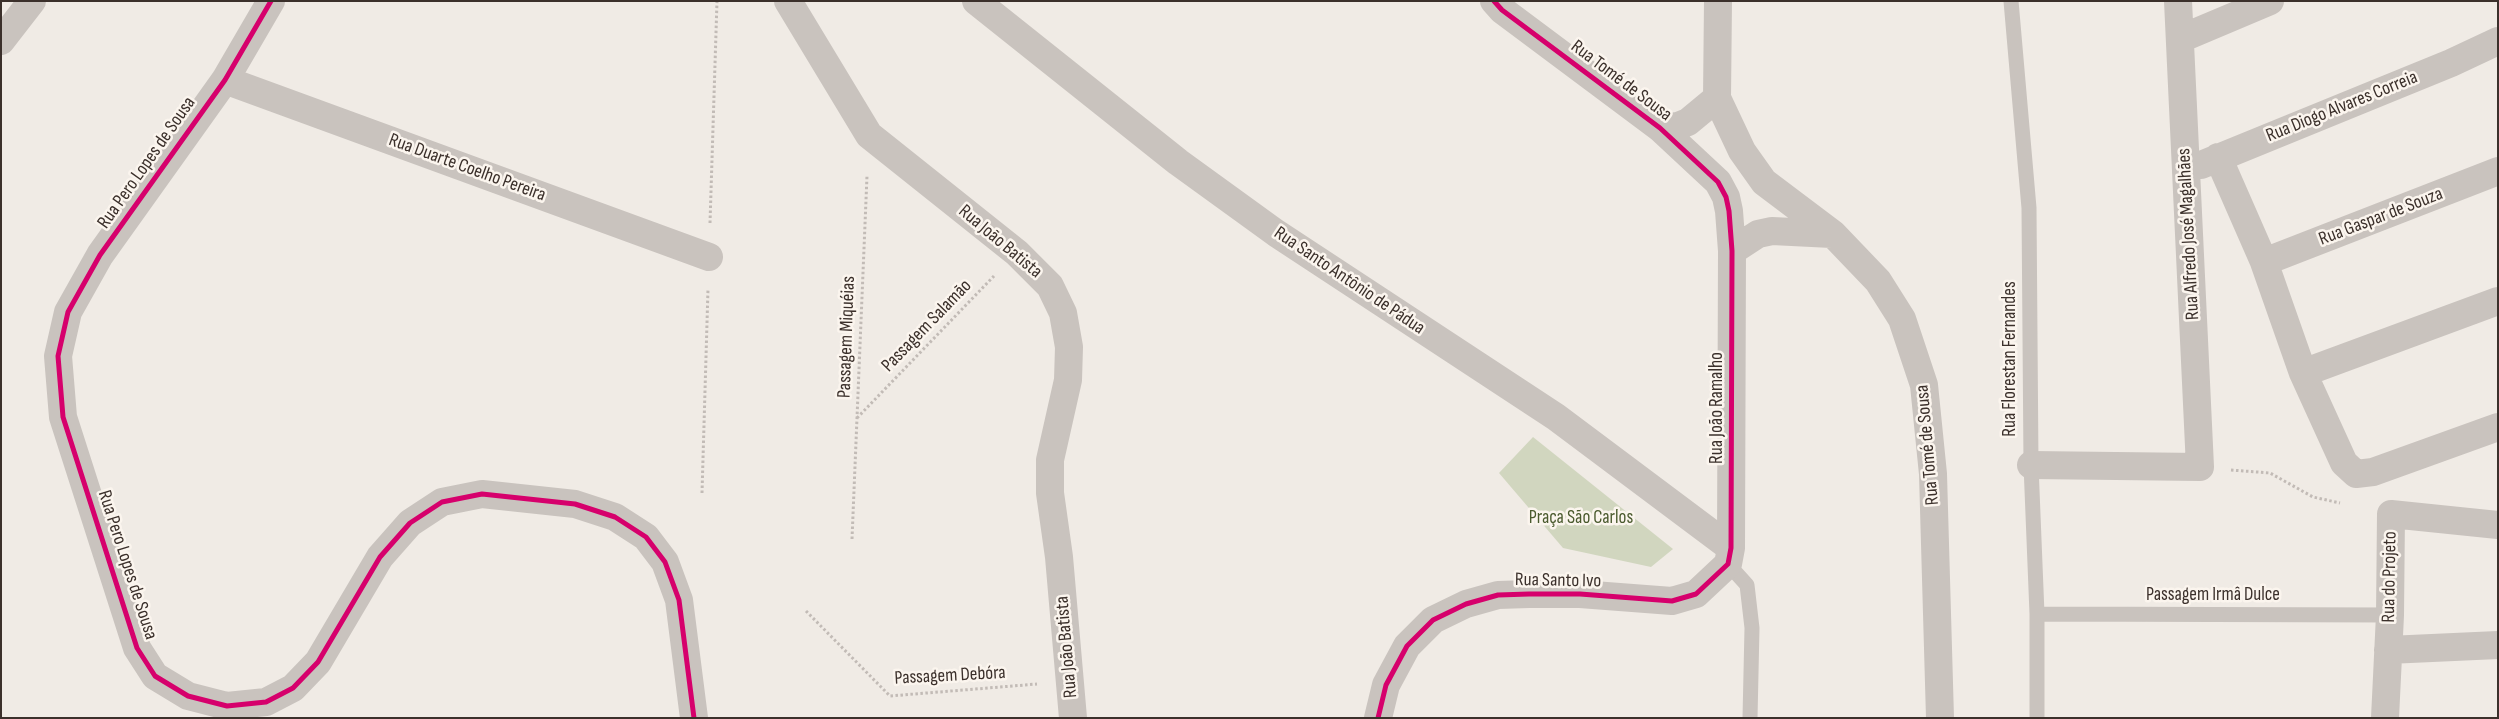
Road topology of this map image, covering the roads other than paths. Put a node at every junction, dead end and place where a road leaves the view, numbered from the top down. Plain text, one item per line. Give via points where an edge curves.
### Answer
1 (32, 1) edge
2 (271, 1) edge
3 (788, 1) edge
4 (976, 1) edge
5 (1494, 1) edge
6 (1718, 1) edge
7 (2011, 1) edge
8 (2178, 1) edge
9 (2270, 1) edge
10 (2180, 39) junction
11 (1, 41) edge
12 (2498, 41) edge
13 (225, 80) junction
14 (1716, 98) junction
15 (1660, 128) junction
16 (2218, 158) junction
17 (2185, 171) junction
18 (2498, 171) edge
19 (1833, 234) junction
20 (1732, 251) junction
21 (709, 257) dead end
22 (2264, 262) junction
23 (2498, 301) edge
24 (2303, 373) junction
25 (2498, 428) edge
26 (2031, 465) junction
27 (2498, 525) edge
28 (1730, 556) junction
29 (2037, 614) junction
30 (2390, 616) junction
31 (2498, 645) edge
32 (2388, 650) junction
33 (694, 718) edge
34 (1073, 718) edge
35 (1378, 718) edge
36 (1750, 718) edge
37 (1940, 718) edge
38 (2037, 718) edge
39 (2385, 718) edge

1 - 11 street
2 - 13 street, Rua Pero Lopes de Sousa
3 - 34 street, Rua João Batista via 869,135 1017,252 1050,286 1063,313 1069,347 1068,380 1050,460 1050,493
4 - 28 street, Rua Santo Antônio de Pádua via 1178,162 1246,211 1556,417
5 - 15 street, Rua Tomé de Sousa
6 - 14 street
7 - 26 lane, Rua Florestan Fernandes via 2030,208
8 - 10 street, Rua Alfredo José Magalhães
9 - 10 street
10 - 17 street, Rua Alfredo José Magalhães
12 - 16 street, Rua Diogo Alvares Correia
13 - 21 street, Rua Duarte Coelho Pereira
13 - 33 street, Rua Pero Lopes de Sousa via 100,255 68,312 58,356 63,417 137,648 155,676 188,696 227,706 266,702 292,688 318,662 380,557 410,523 442,502 482,494 575,504 615,517 646,537 665,562 679,600
14 - 15 street via 1688,122
14 - 19 street, Rua Tomé de Sousa via 1758,176
15 - 20 street, Rua Tomé de Sousa via 1718,182 1729,211
16 - 17 street, Rua Diogo Alvares Correia
16 - 22 street
17 - 26 street, Rua Alfredo José Magalhães via 2200,467
18 - 22 street, Rua Gaspar de Souza
19 - 20 street via 1772,231 1758,234
19 - 37 street, Rua Tomé de Sousa via 1878,281 1902,319 1924,385 1933,474
20 - 28 street, Rua João Ramalho
22 - 24 street
23 - 24 street
24 - 25 street via 2344,463 2356,474 2373,472
26 - 29 lane, Rua Florestan Fernandes
27 - 30 street, Rua do Projeto via 2391,514
28 - 35 street, Rua Santo Ivo via 1696,594 1672,601 1530,594 1498,595 1466,604 1433,620 1407,646 1386,685
28 - 36 lane via 1747,584 1752,628
29 - 30 lane, Passagem Irmâ Dulce
29 - 38 lane, Rua Florestan Fernandes
30 - 32 street, Rua do Projeto
31 - 32 street
32 - 39 street, Rua do Projeto

